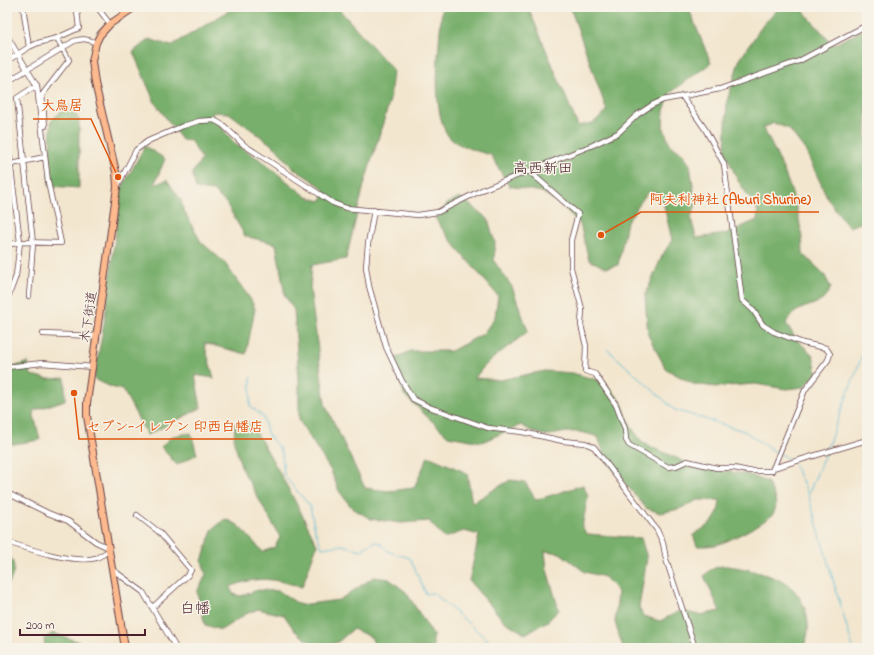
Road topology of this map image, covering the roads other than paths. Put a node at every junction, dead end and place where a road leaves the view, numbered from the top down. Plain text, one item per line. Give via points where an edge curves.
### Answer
1 (23, 7) edge
2 (82, 7) edge
3 (97, 7) edge
4 (135, 7) edge
5 (110, 24) junction
6 (867, 25) edge
7 (7, 36) edge
8 (57, 38) junction
9 (96, 43) junction
10 (29, 47) junction
11 (63, 47) junction
12 (18, 54) junction
13 (7, 61) edge
14 (28, 69) junction
15 (7, 82) edge
16 (37, 85) junction
17 (682, 96) junction
18 (7, 136) edge
19 (45, 157) junction
20 (25, 161) junction
21 (9, 165) edge
22 (529, 171) junction
23 (47, 177) junction
24 (117, 187) junction
25 (374, 210) junction
26 (20, 242) junction
27 (33, 243) junction
28 (7, 245) edge
29 (29, 296) dead end
30 (7, 300) edge
31 (43, 334) dead end
32 (97, 336) junction
33 (7, 367) edge
34 (93, 367) junction
35 (867, 440) edge
36 (773, 468) junction
37 (7, 493) edge
38 (137, 515) dead end
39 (7, 542) edge
40 (109, 549) junction
41 (113, 570) junction
42 (153, 607) junction
43 (125, 648) edge
44 (176, 648) edge
45 (695, 648) edge

1 - 10 street
2 - 8 street via 77,10 79,28
3 - 5 street
4 - 5 main road, 木下街道
5 - 9 main road, 木下街道
6 - 17 street via 799,61 720,89
7 - 12 street
8 - 10 street
8 - 11 street
9 - 11 street via 81,38
9 - 24 main road, 木下街道 via 92,68 116,172
10 - 12 street
11 - 14 street
11 - 23 street via 69,60 42,95 49,175
12 - 13 street
12 - 14 street
14 - 15 street
14 - 16 street
16 - 19 street
16 - 20 street via 17,98
17 - 22 street via 652,105 618,133
17 - 36 street via 705,129 724,164 742,300 763,325 774,332 826,348 830,354 804,390
18 - 21 street
19 - 20 street
19 - 23 street
20 - 21 street
20 - 27 street
21 - 26 street
22 - 25 street via 484,189 438,212 418,215
22 - 36 street via 578,214 571,240 571,268 582,309 581,325 586,346 585,371 595,374 616,405 629,445 668,467 687,461 748,471 769,472
23 - 27 street via 61,243
24 - 25 street via 136,150 148,141 183,126 214,120 244,145 333,203 346,208
24 - 32 main road, 木下街道
25 - 45 street via 366,268 369,286 386,347 413,399 488,428 522,432 594,447 657,530
26 - 27 street
26 - 28 street
26 - 30 street via 16,276
27 - 29 street
31 - 32 street
32 - 34 main road, 木下街道
33 - 34 street via 42,363
34 - 40 main road, 木下街道 via 87,416
35 - 36 street
37 - 40 street via 68,521
38 - 42 street via 159,532 191,570
39 - 40 street via 28,549 75,558 97,557
40 - 41 main road, 木下街道
41 - 42 street via 140,589
41 - 43 main road, 木下街道
42 - 44 street

